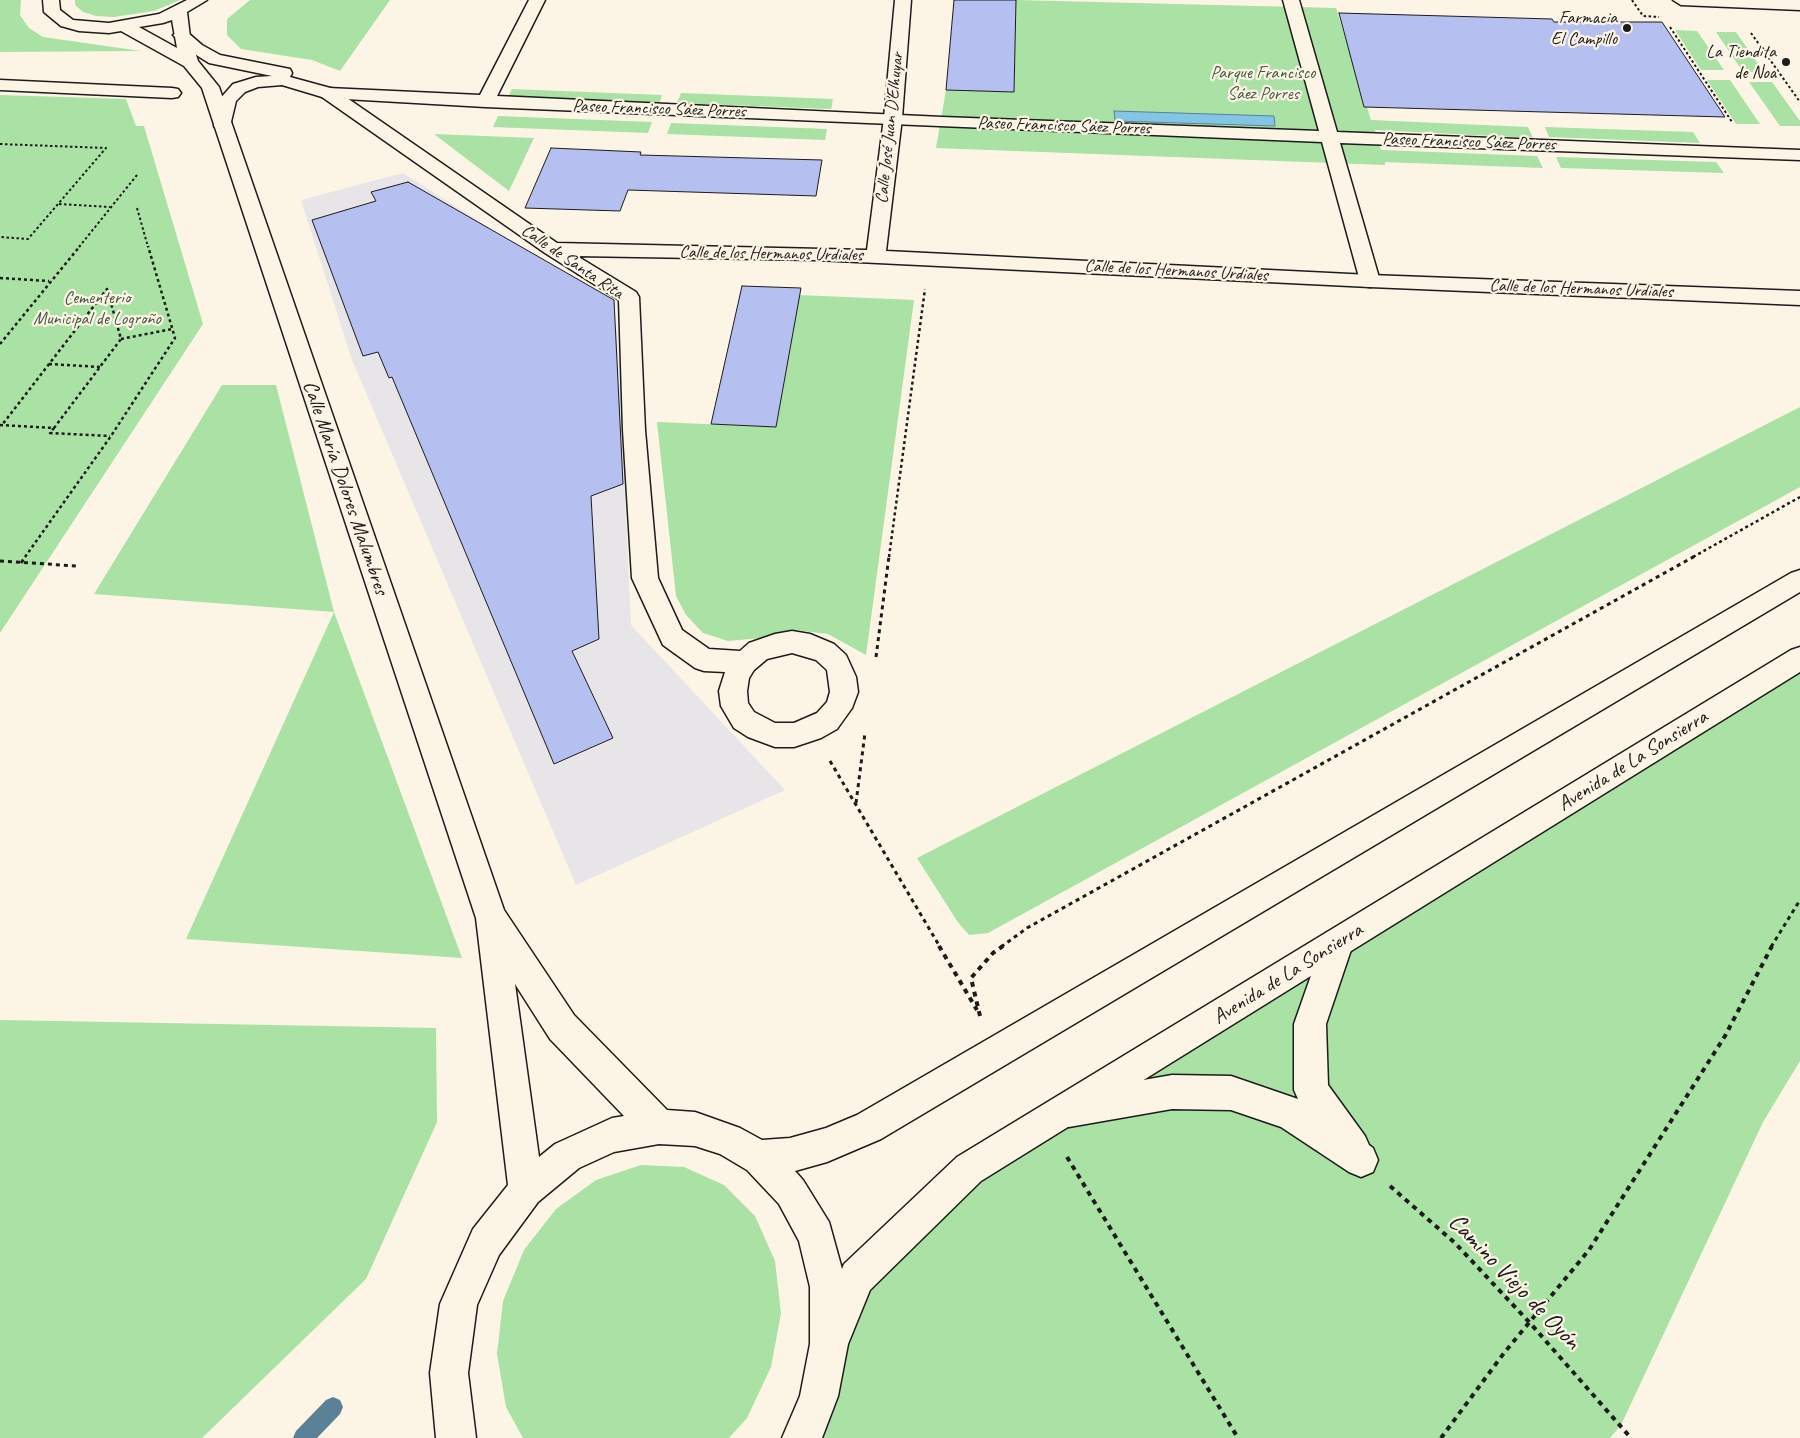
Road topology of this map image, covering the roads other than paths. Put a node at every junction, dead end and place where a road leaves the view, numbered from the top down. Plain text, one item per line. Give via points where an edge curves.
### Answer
1 (51, 0) edge
2 (199, 0) edge
3 (537, 0) edge
4 (903, 0) edge
5 (1291, 0) edge
6 (1681, 0) edge
7 (1800, 5) edge
8 (179, 12) junction
9 (126, 27) junction
10 (181, 35) junction
11 (190, 62) junction
12 (0, 85) edge
13 (172, 93) dead end
14 (328, 93) junction
15 (485, 102) junction
16 (894, 118) junction
17 (223, 126) junction
18 (1330, 136) junction
19 (1800, 155) edge
20 (552, 250) junction
21 (876, 256) junction
22 (1370, 281) junction
23 (1800, 298) edge
24 (1800, 580) edge
25 (1800, 658) edge
26 (745, 662) junction
27 (491, 918) junction
28 (1337, 944) junction
29 (1055, 1116) junction
30 (659, 1126) junction
31 (759, 1158) junction
32 (526, 1190) junction
33 (829, 1344) junction
34 (456, 1438) edge
35 (802, 1438) edge

1 - 9 street via 52,12 67,23 93,28
2 - 8 street
3 - 15 street
4 - 16 street, Calle José Juan D'Elhuyar
5 - 18 street
6 - 7 street
8 - 9 street
8 - 10 street, Calle María Dolores Malumbres
9 - 11 street, Calle María Dolores Malumbres
10 - 11 street, Calle María Dolores Malumbres
10 - 14 street via 215,59 274,70 300,78
11 - 17 street, Calle María Dolores Malumbres via 210,87
12 - 13 street
14 - 15 street, Paseo Francisco Sáez Porres
14 - 17 street, Calle de Santa Rita via 283,80 256,82 239,88 228,100
14 - 20 street, Calle de Santa Rita
15 - 16 street, Paseo Francisco Sáez Porres
16 - 18 street, Paseo Francisco Sáez Porres
16 - 21 street, Calle José Juan D'Elhuyar
17 - 27 street, Calle María Dolores Malumbres
18 - 19 street, Paseo Francisco Sáez Porres
18 - 22 street
20 - 21 street, Calle de los Hermanos Urdiales
20 - 26 street, Calle de Santa Rita via 628,297 644,578 672,637 704,660
21 - 22 street, Calle de los Hermanos Urdiales
22 - 23 street, Calle de los Hermanos Urdiales
24 - 31 street via 860,1130 827,1146
25 - 28 street, Avenida de La Sonsierra
26 - 26 street via 766,648 792,642 825,652 837,663 843,677 844,692 838,708 827,721 794,735 775,735 758,729 744,720 735,706 736,676
27 - 30 street, Calle María Dolores Malumbres via 562,1026
27 - 32 street, Calle María Dolores Malumbres
28 - 29 street, Avenida de La Sonsierra
28 - 29 street via 1310,1024 1312,1090 1361,1160 1290,1113 1230,1093 1172,1092
29 - 33 street, Avenida de La Sonsierra via 969,1169 857,1277
30 - 31 street via 695,1129 728,1140
30 - 32 street via 612,1135 567,1156
31 - 33 street via 791,1192 816,1235 828,1287
32 - 34 street via 486,1242 460,1304 449,1373
33 - 35 street via 819,1396

